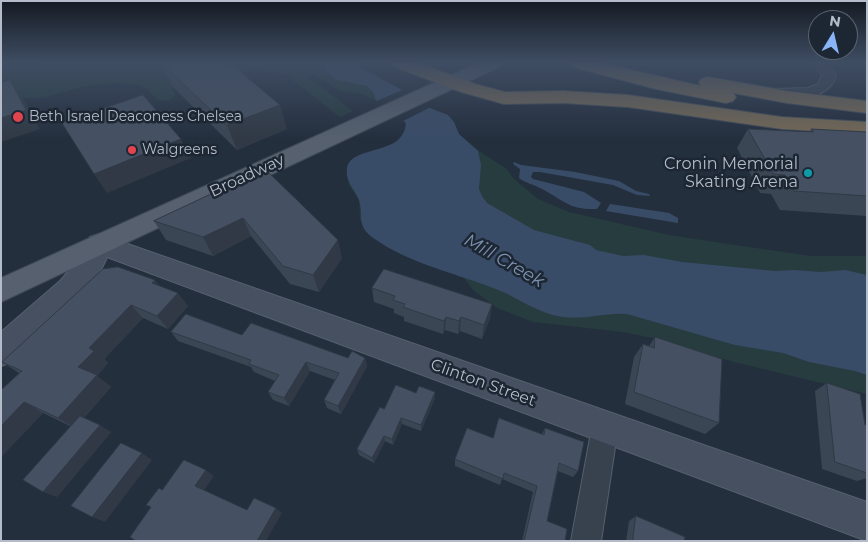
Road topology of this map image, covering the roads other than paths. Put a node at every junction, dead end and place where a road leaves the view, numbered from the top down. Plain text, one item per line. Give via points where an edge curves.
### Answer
1 (437, 88) edge
2 (472, 88) edge
3 (683, 88) edge
4 (739, 88) edge
5 (817, 88) edge
6 (759, 92) junction
7 (867, 107) edge
8 (867, 118) edge
9 (867, 128) edge
10 (99, 244) junction
11 (1, 291) edge
12 (1, 352) edge
13 (605, 427) junction
14 (867, 522) edge
15 (586, 541) edge

1 - 10 main road, Broadway
2 - 9 highway via 504,98 628,101 782,123
3 - 8 highway
4 - 6 highway
5 - 6 street via 797,93
6 - 7 highway
10 - 11 main road, Broadway
10 - 12 street via 92,262 70,288
10 - 13 street, Clinton Street
13 - 14 street, Clinton Street
13 - 15 street

